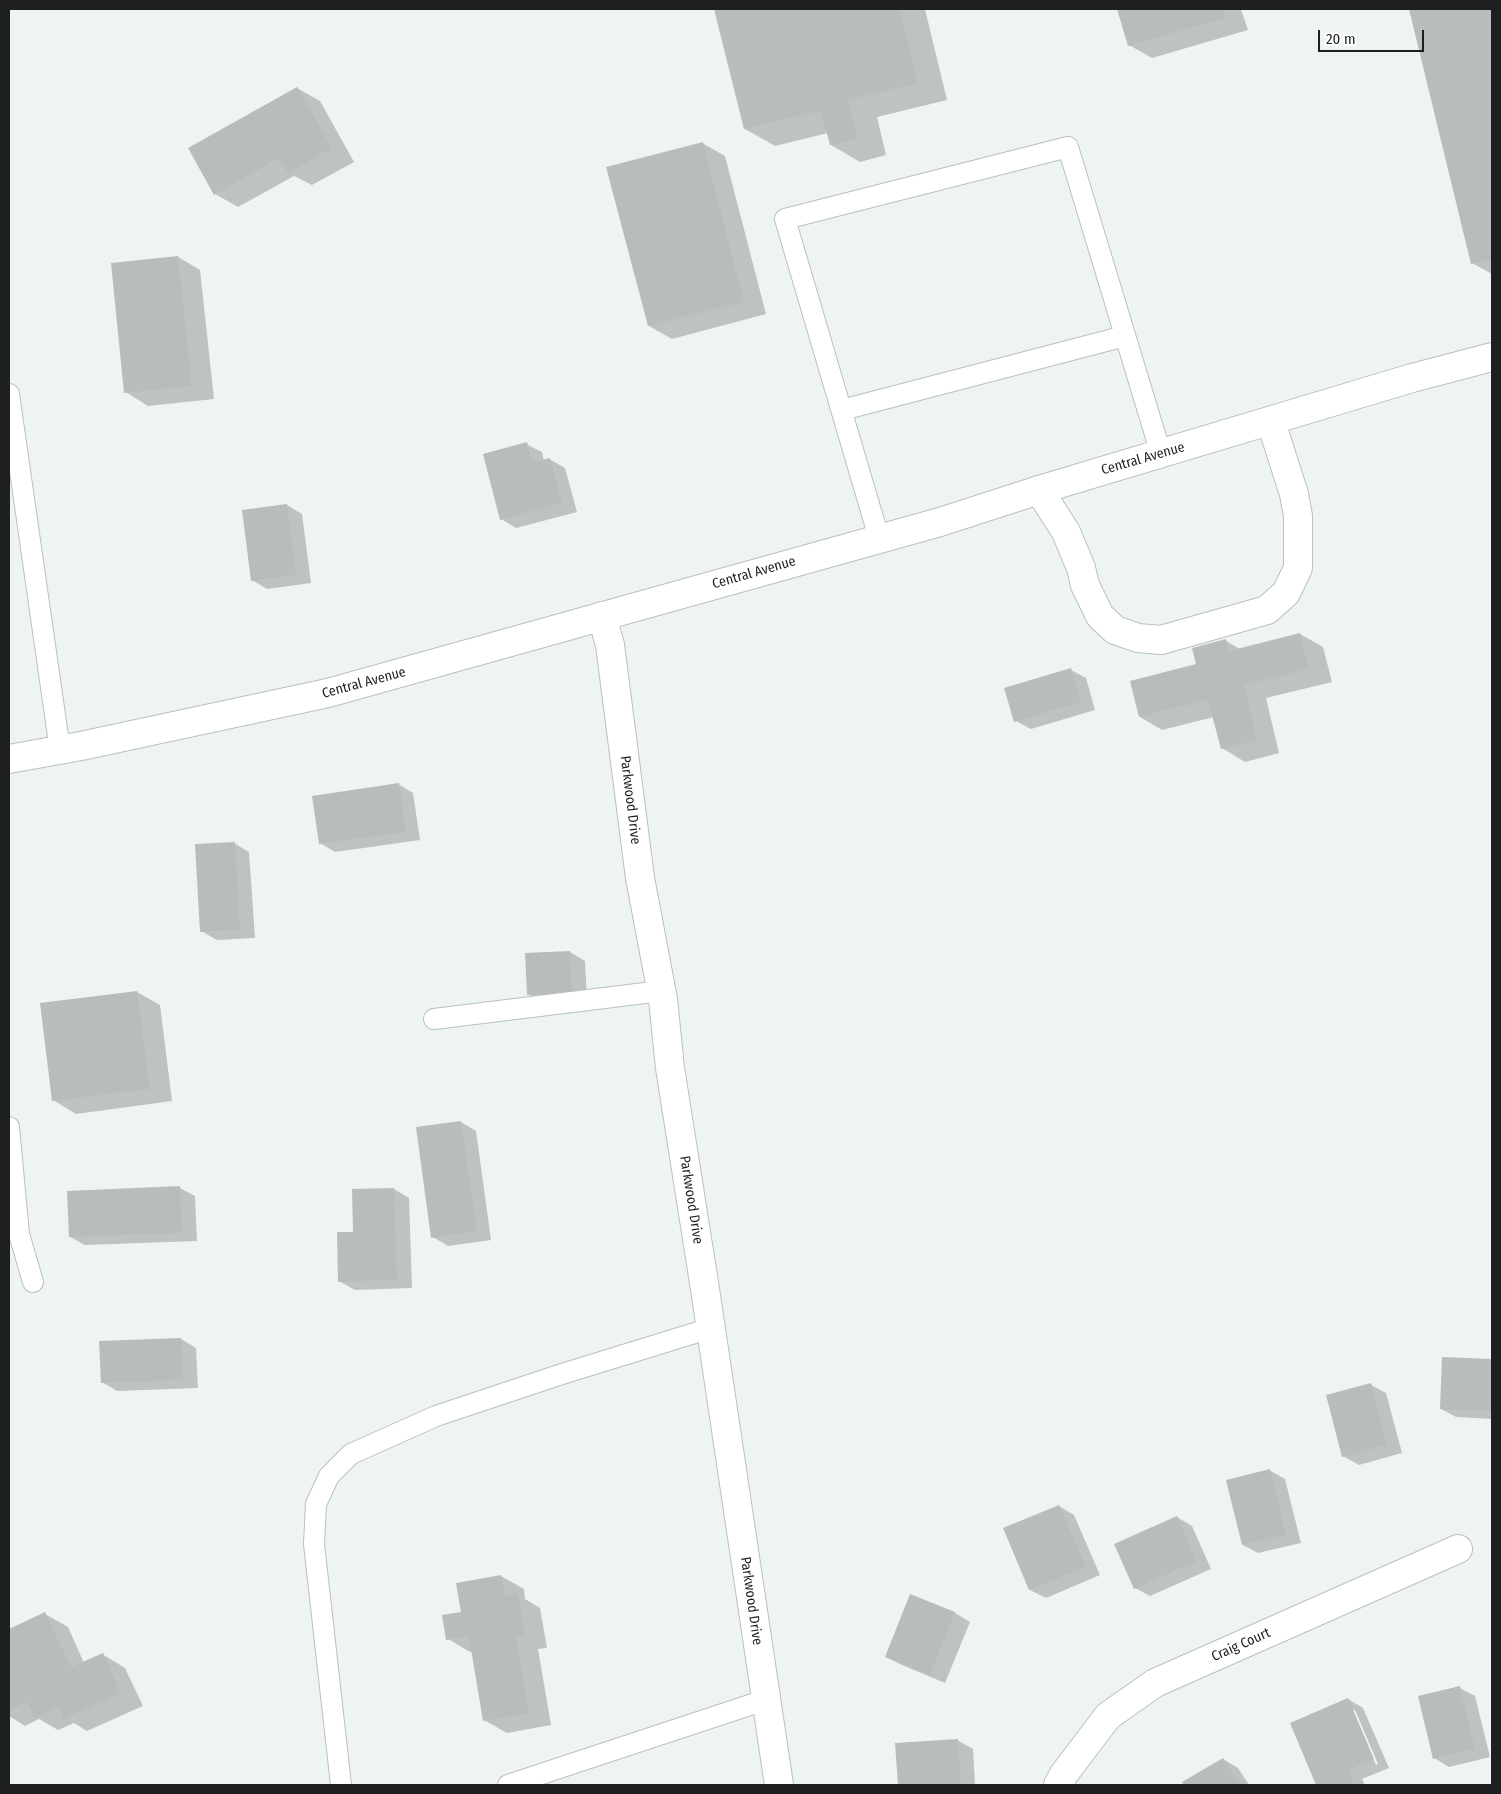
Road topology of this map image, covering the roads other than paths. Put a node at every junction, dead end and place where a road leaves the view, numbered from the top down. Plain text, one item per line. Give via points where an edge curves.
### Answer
1 (1125, 336) junction
2 (1492, 357) edge
3 (9, 394) edge
4 (842, 410) junction
5 (1271, 422) junction
6 (1161, 454) junction
7 (1039, 490) junction
8 (879, 538) junction
9 (602, 616) junction
10 (60, 750) junction
11 (9, 759) edge
12 (661, 991) junction
13 (434, 1019) dead end
14 (9, 1127) edge
15 (33, 1282) dead end
16 (711, 1328) junction
17 (1458, 1549) dead end
18 (765, 1700) junction
19 (341, 1785) edge
20 (508, 1785) edge
21 (779, 1785) edge
22 (1058, 1785) edge

1 - 4 lane
1 - 4 lane via 1068,147 785,219
1 - 6 lane
2 - 5 street, Central Avenue
3 - 10 lane
4 - 8 lane
5 - 6 street, Central Avenue
5 - 7 street via 1294,494 1298,516 1298,568 1286,593 1267,610 1161,640 1138,638 1115,630 1100,616 1066,532
6 - 7 street, Central Avenue
7 - 8 street, Central Avenue
8 - 9 street, Central Avenue
9 - 10 street, Central Avenue via 328,693
9 - 12 street, Parkwood Drive via 610,645 640,878
10 - 11 street, Central Avenue
12 - 13 lane
12 - 16 street, Parkwood Drive
14 - 15 lane via 19,1234
16 - 18 street, Parkwood Drive
16 - 19 lane via 436,1416 351,1454 329,1476 316,1504 314,1544
17 - 22 street, Craig Court via 1155,1683 1108,1716
18 - 20 lane
18 - 21 street, Parkwood Drive

